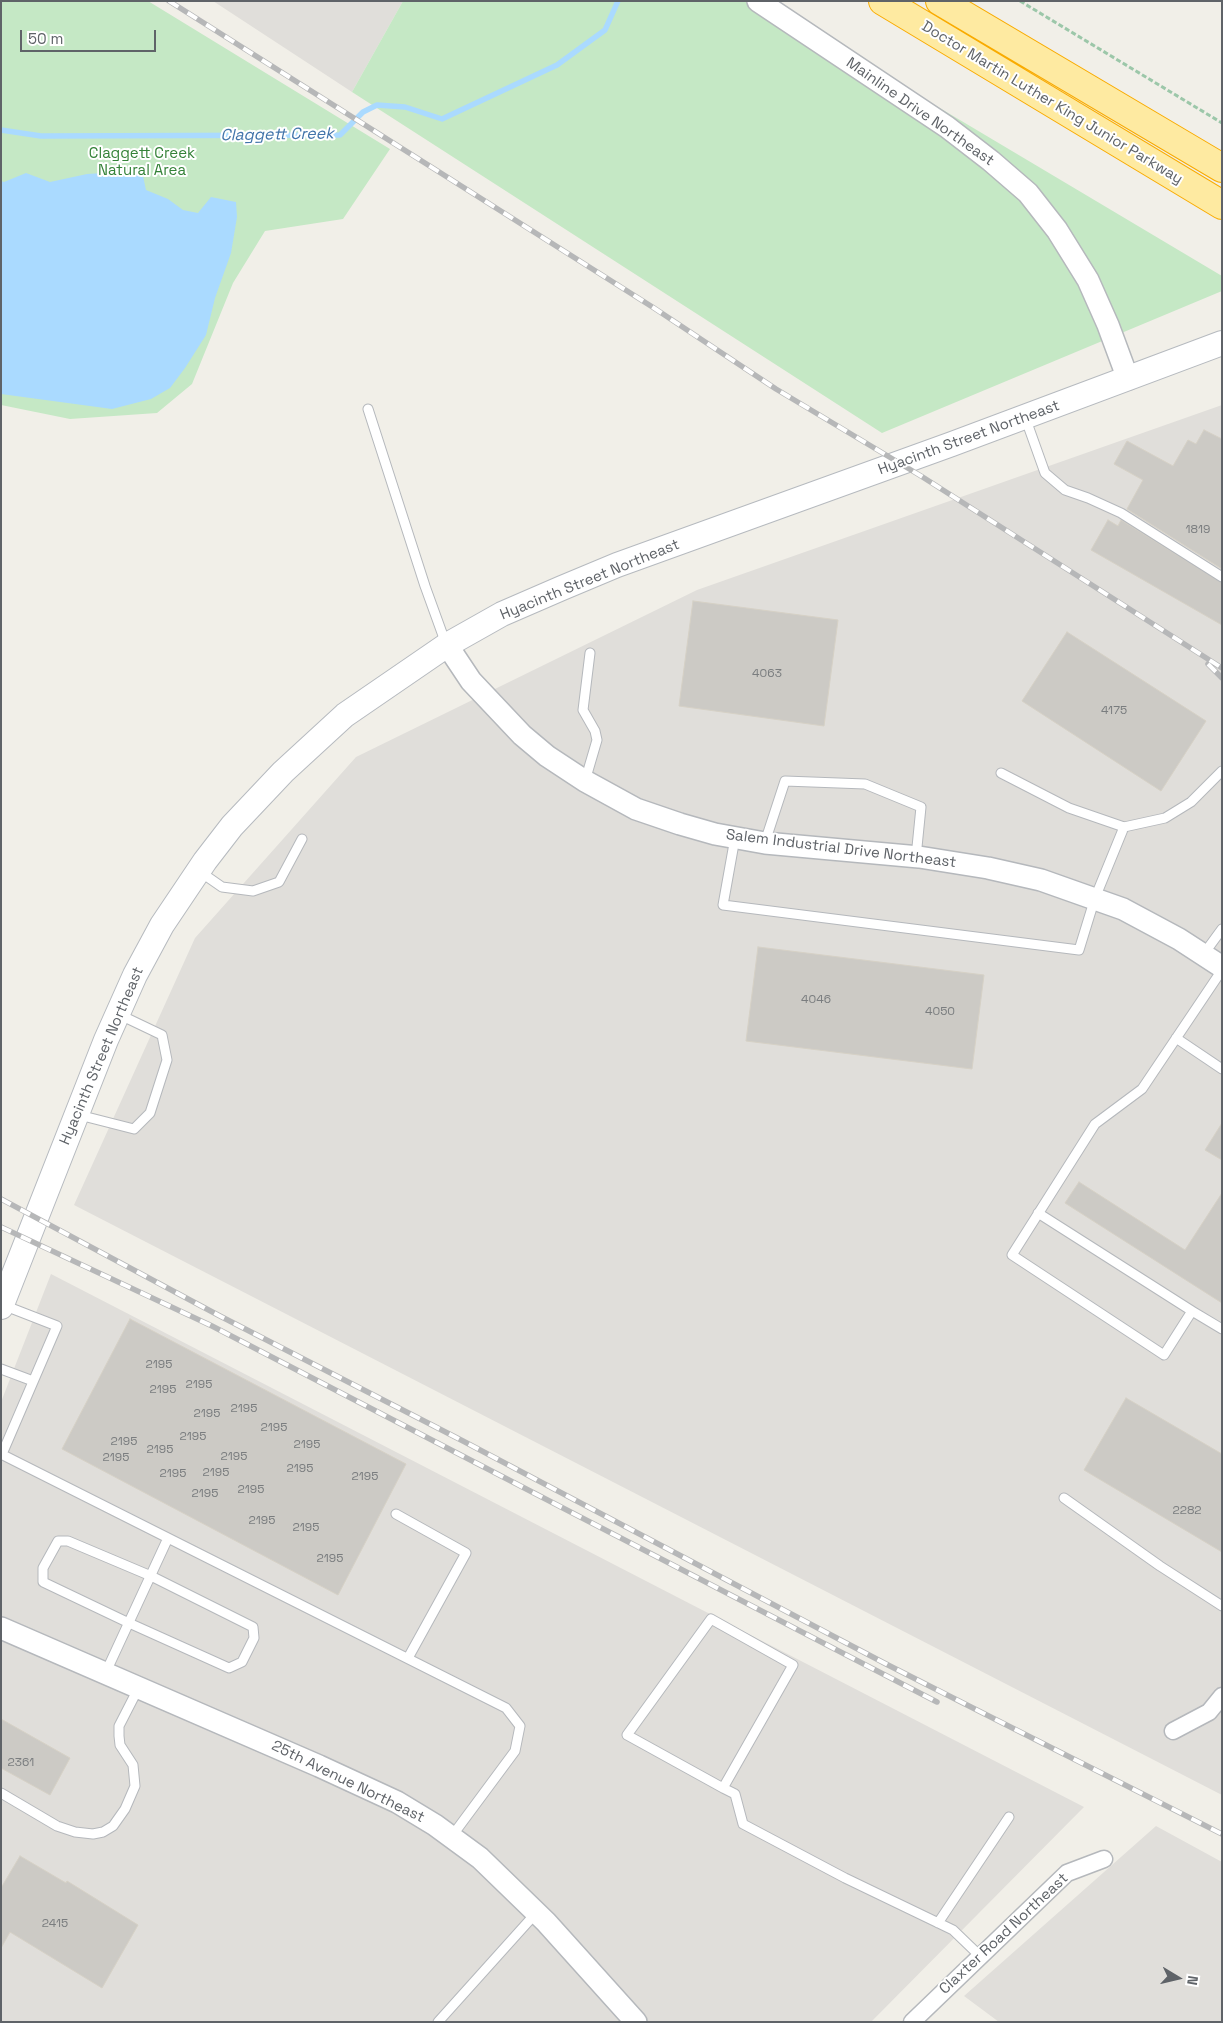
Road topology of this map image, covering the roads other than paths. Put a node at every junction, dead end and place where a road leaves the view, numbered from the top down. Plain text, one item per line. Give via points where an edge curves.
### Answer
1 (758, 1) edge
2 (883, 1) edge
3 (940, 1) edge
4 (1222, 168) edge
5 (1222, 205) edge
6 (1222, 343) edge
7 (1128, 379) junction
8 (368, 409) dead end
9 (1025, 417) junction
10 (1222, 577) edge
11 (447, 644) junction
12 (590, 653) dead end
13 (1222, 771) edge
14 (1001, 773) dead end
15 (585, 781) junction
16 (1124, 826) junction
17 (734, 838) junction
18 (302, 839) dead end
19 (765, 843) junction
20 (916, 857) junction
21 (198, 871) junction
22 (1095, 898) junction
23 (1222, 929) edge
24 (1203, 955) junction
25 (1222, 968) edge
26 (117, 1014) junction
27 (1176, 1038) junction
28 (1222, 1069) edge
29 (76, 1115) junction
30 (1038, 1213) junction
31 (2, 1306) edge
32 (1192, 1311) junction
33 (1222, 1329) edge
34 (1, 1369) edge
35 (33, 1381) junction
36 (2, 1454) edge
37 (1064, 1498) dead end
38 (396, 1514) dead end
39 (168, 1538) junction
40 (151, 1576) junction
41 (1222, 1606) edge
42 (129, 1624) junction
43 (1, 1628) edge
44 (408, 1658) junction
45 (105, 1674) junction
46 (138, 1688) junction
47 (1222, 1696) edge
48 (1173, 1731) dead end
49 (722, 1788) junction
50 (1, 1793) edge
51 (1009, 1817) dead end
52 (451, 1837) junction
53 (1104, 1859) dead end
54 (536, 1913) junction
55 (938, 1923) junction
56 (980, 1956) junction
57 (438, 2022) edge
58 (636, 2022) edge
59 (912, 2022) edge

1 - 7 street, Mainline Drive Northeast via 947,127 1028,193 1057,230 1088,280
2 - 5 highway, Doctor Martin Luther King Junior Parkway
3 - 4 highway, Doctor Martin Luther King Junior Parkway
6 - 7 main road, Hyacinth Street Northeast
7 - 9 main road, Hyacinth Street Northeast
8 - 11 lane
9 - 10 lane via 1045,473 1064,490 1121,513
9 - 11 main road, Hyacinth Street Northeast via 617,565 502,614
11 - 15 street, Salem Industrial Drive Northeast via 471,680 522,735
11 - 21 main road, Hyacinth Street Northeast via 345,714 308,747 232,826
12 - 15 lane via 583,710 596,730 597,740
13 - 16 lane via 1191,802 1166,818
14 - 16 lane via 1069,808
15 - 17 street, Salem Industrial Drive Northeast via 636,808
16 - 22 lane
17 - 19 street, Salem Industrial Drive Northeast
17 - 22 lane via 723,905 1078,950
18 - 21 lane via 279,882 253,891 222,887
19 - 20 street, Salem Industrial Drive Northeast
19 - 20 lane via 785,781 865,784 921,808
20 - 22 street, Salem Industrial Drive Northeast via 1041,880
21 - 26 main road, Hyacinth Street Northeast via 162,925
22 - 24 street, Salem Industrial Drive Northeast via 1179,939
23 - 24 lane
24 - 25 street, Salem Industrial Drive Northeast
25 - 27 lane
26 - 29 main road, Hyacinth Street Northeast
26 - 29 lane via 162,1035 166,1060 150,1113 134,1129
27 - 28 lane
27 - 30 lane via 1142,1089 1095,1124
29 - 31 main road, Hyacinth Street Northeast
30 - 32 lane
30 - 32 lane via 1012,1255 1164,1355
31 - 35 lane via 57,1326
32 - 33 lane
34 - 35 lane
35 - 36 lane
36 - 39 lane
37 - 41 lane
38 - 44 lane via 466,1553
39 - 40 lane
39 - 44 lane
40 - 42 lane
40 - 42 lane via 68,1541 58,1541 43,1568 44,1582
40 - 42 lane via 253,1627 254,1638 242,1662 230,1668
42 - 45 lane
43 - 45 street, 25th Avenue Northeast
44 - 52 lane via 506,1708 520,1726 515,1751
45 - 46 street, 25th Avenue Northeast
46 - 50 lane via 119,1726 118,1736 133,1765 135,1786 125,1808 108,1829 93,1834 57,1826
46 - 52 street, 25th Avenue Northeast via 397,1802
47 - 48 street via 1209,1712
49 - 49 lane via 627,1736 711,1619 793,1665
49 - 55 lane via 735,1794 743,1824
51 - 55 lane
52 - 54 street, 25th Avenue Northeast via 480,1858
53 - 56 street, Claxter Road Northeast via 1067,1873
54 - 57 lane
54 - 58 street, 25th Avenue Northeast
55 - 56 lane via 953,1930
56 - 59 street, Claxter Road Northeast

